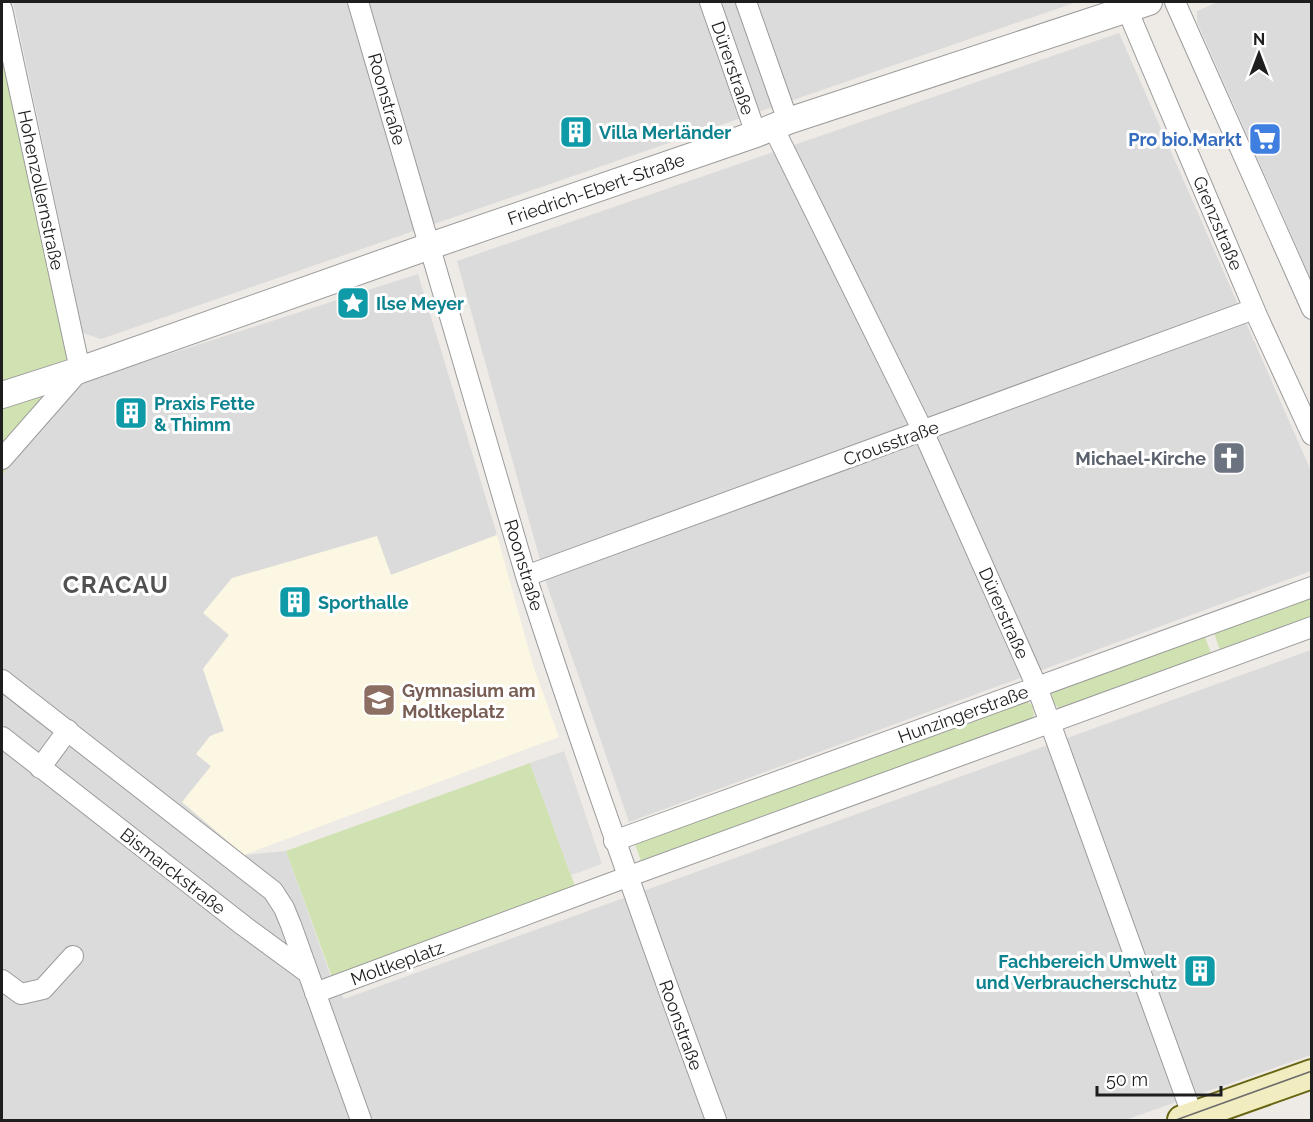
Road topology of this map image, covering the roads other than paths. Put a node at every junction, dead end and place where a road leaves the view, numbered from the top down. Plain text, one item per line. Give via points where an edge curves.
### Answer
1 (358, 2) edge
2 (710, 2) edge
3 (746, 2) edge
4 (1175, 2) edge
5 (1133, 4) edge
6 (2, 9) edge
7 (772, 127) junction
8 (430, 246) junction
9 (1311, 307) edge
10 (1254, 309) junction
11 (80, 370) junction
12 (2, 395) edge
13 (923, 431) junction
14 (1311, 435) edge
15 (2, 459) edge
16 (526, 576) junction
17 (1311, 588) edge
18 (1311, 627) edge
19 (2, 680) edge
20 (1037, 687) junction
21 (1050, 723) junction
22 (68, 730) junction
23 (2, 737) edge
24 (40, 768) junction
25 (614, 841) junction
26 (627, 877) junction
27 (73, 956) dead end
28 (308, 973) junction
29 (2, 980) edge
30 (315, 993) junction
31 (1311, 1074) edge
32 (1188, 1119) edge
33 (361, 1120) edge
34 (716, 1120) edge

1 - 8 street, Roonstraße
2 - 7 street, Dürerstraße
3 - 7 street, Dürerstraße
4 - 9 street
5 - 7 street, Friedrich-Ebert-Straße
5 - 10 street, Grenzstraße
6 - 11 street, Hohenzollernstraße
7 - 8 street, Friedrich-Ebert-Straße
7 - 13 street, Dürerstraße
8 - 11 street, Friedrich-Ebert-Straße
8 - 16 street, Roonstraße
10 - 13 street, Crousstraße
10 - 14 street, Grenzstraße
11 - 12 street, Friedrich-Ebert-Straße
11 - 15 street
13 - 16 street, Crousstraße
13 - 20 street, Dürerstraße
16 - 25 street, Roonstraße
17 - 20 street, Hunzingerstraße
18 - 21 street, Hunzingerstraße
19 - 22 street
20 - 21 street, Dürerstraße
20 - 25 street, Hunzingerstraße
21 - 26 street, Hunzingerstraße
21 - 32 street, Dürerstraße
22 - 24 street
22 - 28 street via 265,883 284,908
23 - 24 street, Bismarckstraße
24 - 28 street, Bismarckstraße
25 - 26 street, Roonstraße
26 - 30 street, Moltkeplatz
26 - 34 street, Roonstraße
27 - 29 street via 43,990 21,994
28 - 30 street
30 - 33 street
31 - 32 main road

